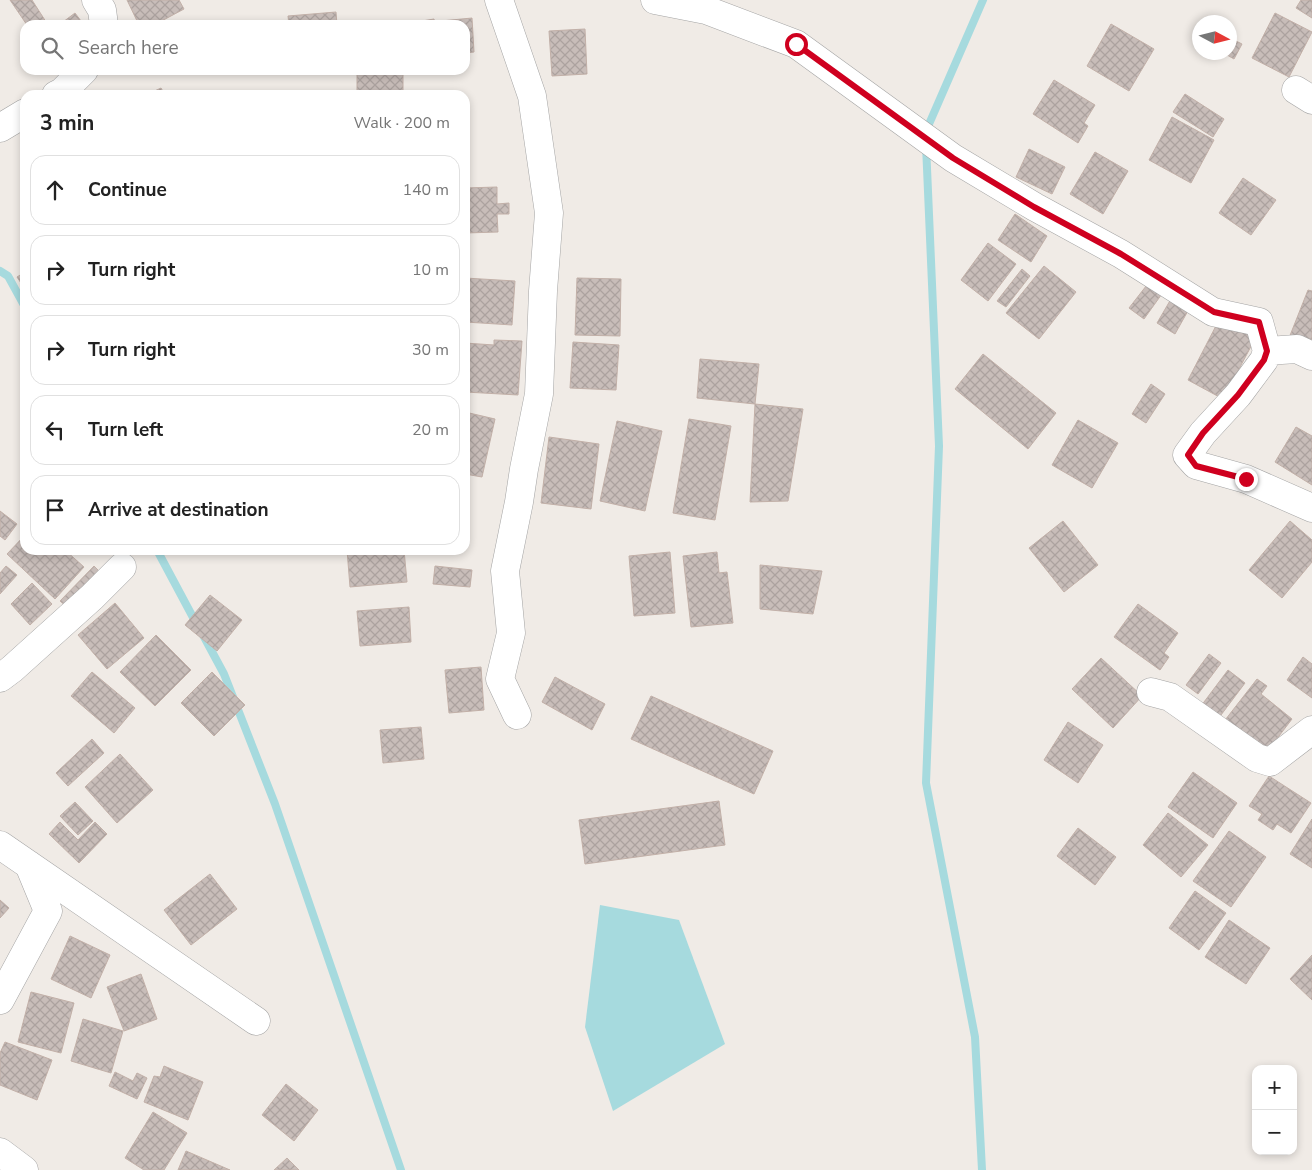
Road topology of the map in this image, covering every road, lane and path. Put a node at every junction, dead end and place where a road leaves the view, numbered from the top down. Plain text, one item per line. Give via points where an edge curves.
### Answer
1 (96, 0) edge
2 (655, 0) edge
3 (508, 1) edge
4 (103, 20) edge
5 (79, 75) edge
6 (64, 90) edge
7 (20, 116) edge
8 (0, 128) edge
9 (1267, 351) junction
10 (1312, 356) edge
11 (1312, 508) edge
12 (122, 567) dead end
13 (0, 678) edge
14 (1151, 692) dead end
15 (517, 715) dead end
16 (1312, 730) edge
17 (0, 845) edge
18 (29, 865) junction
19 (0, 1000) edge
20 (256, 1021) dead end
21 (0, 1152) edge
22 (24, 1170) edge

1 - 4 street
2 - 9 street via 706,10 796,44 953,158 1026,202 1121,254 1214,312 1259,322
3 - 15 street via 532,96 549,213 539,394 505,571 510,633 500,678
5 - 6 street
7 - 8 street
9 - 10 street via 1298,349
9 - 11 street via 1238,395 1203,433 1188,455 1196,466 1246,479
12 - 13 street
14 - 16 street via 1170,697 1257,758 1270,762
17 - 18 street
18 - 19 street via 48,911
18 - 20 street
21 - 22 street

